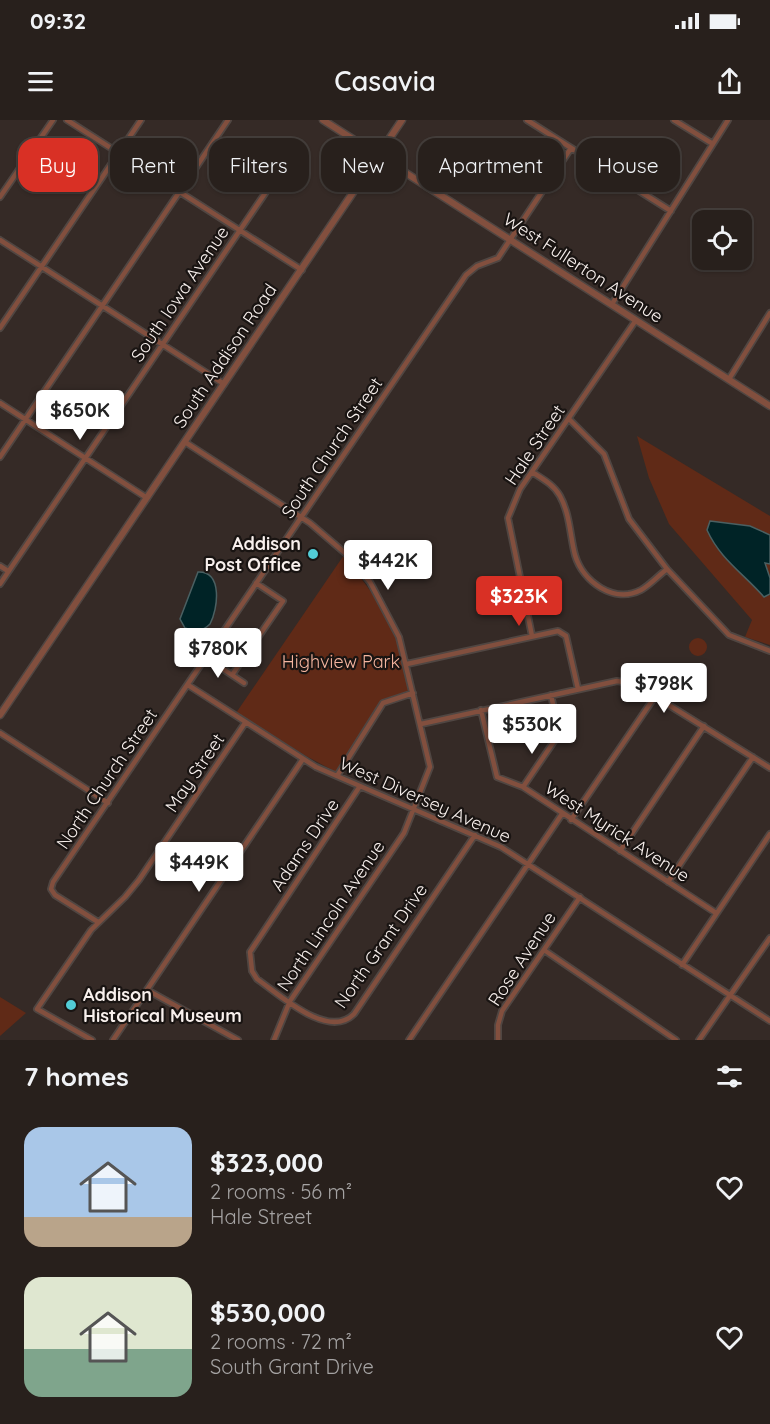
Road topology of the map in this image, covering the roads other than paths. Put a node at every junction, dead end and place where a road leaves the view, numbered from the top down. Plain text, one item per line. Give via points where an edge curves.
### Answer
1 (53, 120) edge
2 (67, 120) edge
3 (141, 120) edge
4 (228, 120) edge
5 (323, 120) edge
6 (402, 120) edge
7 (527, 120) edge
8 (674, 120) edge
9 (728, 120) edge
10 (128, 138) edge
11 (351, 138) edge
12 (390, 138) edge
13 (713, 144) junction
14 (110, 148) edge
15 (571, 148) junction
16 (110, 165) edge
17 (197, 166) edge
18 (406, 173) edge
19 (180, 192) joint
20 (265, 192) edge
21 (355, 192) edge
22 (0, 197) edge
23 (671, 212) junction
24 (239, 231) junction
25 (0, 240) edge
26 (511, 240) junction
27 (42, 266) junction
28 (302, 270) junction
29 (612, 304) junction
30 (103, 306) junction
31 (770, 313) edge
32 (636, 320) junction
33 (0, 328) edge
34 (162, 344) junction
35 (729, 379) junction
36 (224, 384) junction
37 (0, 403) edge
38 (770, 405) edge
39 (569, 418) junction
40 (25, 420) junction
41 (185, 442) junction
42 (0, 457) edge
43 (86, 458) junction
44 (532, 472) junction
45 (147, 498) junction
46 (301, 517) junction
47 (0, 566) edge
48 (667, 569) junction
49 (8, 572) junction
50 (256, 583) junction
51 (0, 584) edge
52 (532, 636) junction
53 (770, 651) edge
54 (206, 657) junction
55 (406, 664) junction
56 (232, 675) junction
57 (244, 683) dead end
58 (188, 685) junction
59 (578, 689) junction
60 (413, 693) junction
61 (551, 695) junction
62 (656, 696) junction
63 (481, 710) junction
64 (0, 715) edge
65 (245, 723) junction
66 (421, 724) junction
67 (704, 726) junction
68 (0, 733) edge
69 (753, 757) junction
70 (303, 759) junction
71 (770, 768) edge
72 (337, 776) junction
73 (360, 786) junction
74 (523, 787) junction
75 (108, 803) junction
76 (414, 808) junction
77 (562, 814) junction
78 (571, 820) junction
79 (770, 834) edge
80 (475, 835) junction
81 (620, 851) junction
82 (528, 864) junction
83 (669, 882) junction
84 (580, 897) junction
85 (716, 913) junction
86 (98, 922) junction
87 (770, 938) edge
88 (544, 950) junction
89 (682, 965) junction
90 (147, 990) junction
91 (731, 996) junction
92 (290, 1001) junction
93 (770, 1021) edge
94 (92, 1040) edge
95 (113, 1040) edge
96 (238, 1040) edge
97 (274, 1040) edge
98 (409, 1040) edge
99 (498, 1040) edge
100 (676, 1040) edge
101 (699, 1040) edge

1 - 22 street
2 - 14 street
3 - 10 street
4 - 17 street
5 - 11 street, West Fullerton Avenue
6 - 12 street, South Addison Road
7 - 15 street
8 - 13 street
9 - 13 street
13 - 23 street
15 - 23 street
15 - 26 street, South Church Street
16 - 27 street
18 - 26 street, West Fullerton Avenue
19 - 24 street
19 - 30 street
20 - 24 street, South Iowa Avenue
21 - 28 street, South Addison Road
23 - 29 street
24 - 28 street
24 - 34 street, South Iowa Avenue
25 - 27 street
26 - 29 street, West Fullerton Avenue
26 - 46 street, South Church Street via 498,258 466,275
27 - 30 street
27 - 33 street
28 - 36 street, South Addison Road
29 - 32 street, West Fullerton Avenue
30 - 34 street
30 - 40 street
31 - 35 street
32 - 35 street, West Fullerton Avenue
32 - 39 street, Hale Street
34 - 36 street
34 - 43 street, South Iowa Avenue
35 - 38 street, West Fullerton Avenue
36 - 41 street, South Addison Road
37 - 40 street
39 - 44 street, Hale Street
39 - 48 street via 604,454 629,519
40 - 42 street
40 - 43 street
41 - 45 street, South Addison Road
41 - 46 street, North Lincoln Avenue
43 - 45 street
43 - 49 street, South Iowa Avenue
44 - 48 street via 561,498 578,563 597,585 616,594 631,593 644,588
44 - 52 street, Hale Street via 508,518
45 - 64 street, South Addison Road
46 - 50 street, South Church Street
46 - 55 street, North Lincoln Avenue via 339,547 370,582 392,621
47 - 49 street
48 - 53 street via 729,635
49 - 51 street, South Iowa Avenue
50 - 54 street, South Church Street
50 - 56 street via 283,601
52 - 55 street
52 - 59 street via 564,634
54 - 56 street
54 - 58 street, South Church Street
55 - 60 street, North Lincoln Avenue
56 - 57 street
58 - 65 street, West Diversey Avenue
58 - 75 street, North Church Street
59 - 61 street
59 - 62 street via 617,681 635,684
60 - 66 street, North Lincoln Avenue
60 - 72 street via 383,704
61 - 63 street
61 - 74 street via 558,728 555,740
62 - 67 street
62 - 78 street
63 - 66 street
63 - 74 street, West Myrick Avenue via 497,777
65 - 70 street, West Diversey Avenue
65 - 86 street, May Street via 139,880
66 - 76 street, North Lincoln Avenue via 430,767
67 - 69 street
67 - 81 street
68 - 75 street
69 - 71 street
69 - 83 street
70 - 72 street, West Diversey Avenue
70 - 90 street
72 - 73 street, West Diversey Avenue
73 - 76 street, West Diversey Avenue
73 - 92 street, Adams Drive via 250,952 254,975
74 - 77 street, West Myrick Avenue
75 - 86 street, North Church Street via 51,889
76 - 80 street, West Diversey Avenue
76 - 92 street, North Lincoln Avenue via 404,833
77 - 78 street, West Myrick Avenue
77 - 82 street
78 - 81 street, West Myrick Avenue
79 - 85 street
80 - 82 street, West Diversey Avenue
80 - 92 street, North Grant Drive via 350,1018 340,1023 324,1023
81 - 83 street, West Myrick Avenue
82 - 84 street, West Diversey Avenue
82 - 98 street
83 - 85 street, West Myrick Avenue
84 - 88 street, Rose Avenue
84 - 89 street, West Diversey Avenue
85 - 89 street
86 - 94 street, May Street via 37,1009
87 - 91 street
88 - 99 street, Rose Avenue via 502,1011
88 - 100 street
89 - 91 street, West Diversey Avenue
90 - 95 street
90 - 96 street
91 - 93 street, West Diversey Avenue
91 - 101 street
92 - 97 street, North Lincoln Avenue

